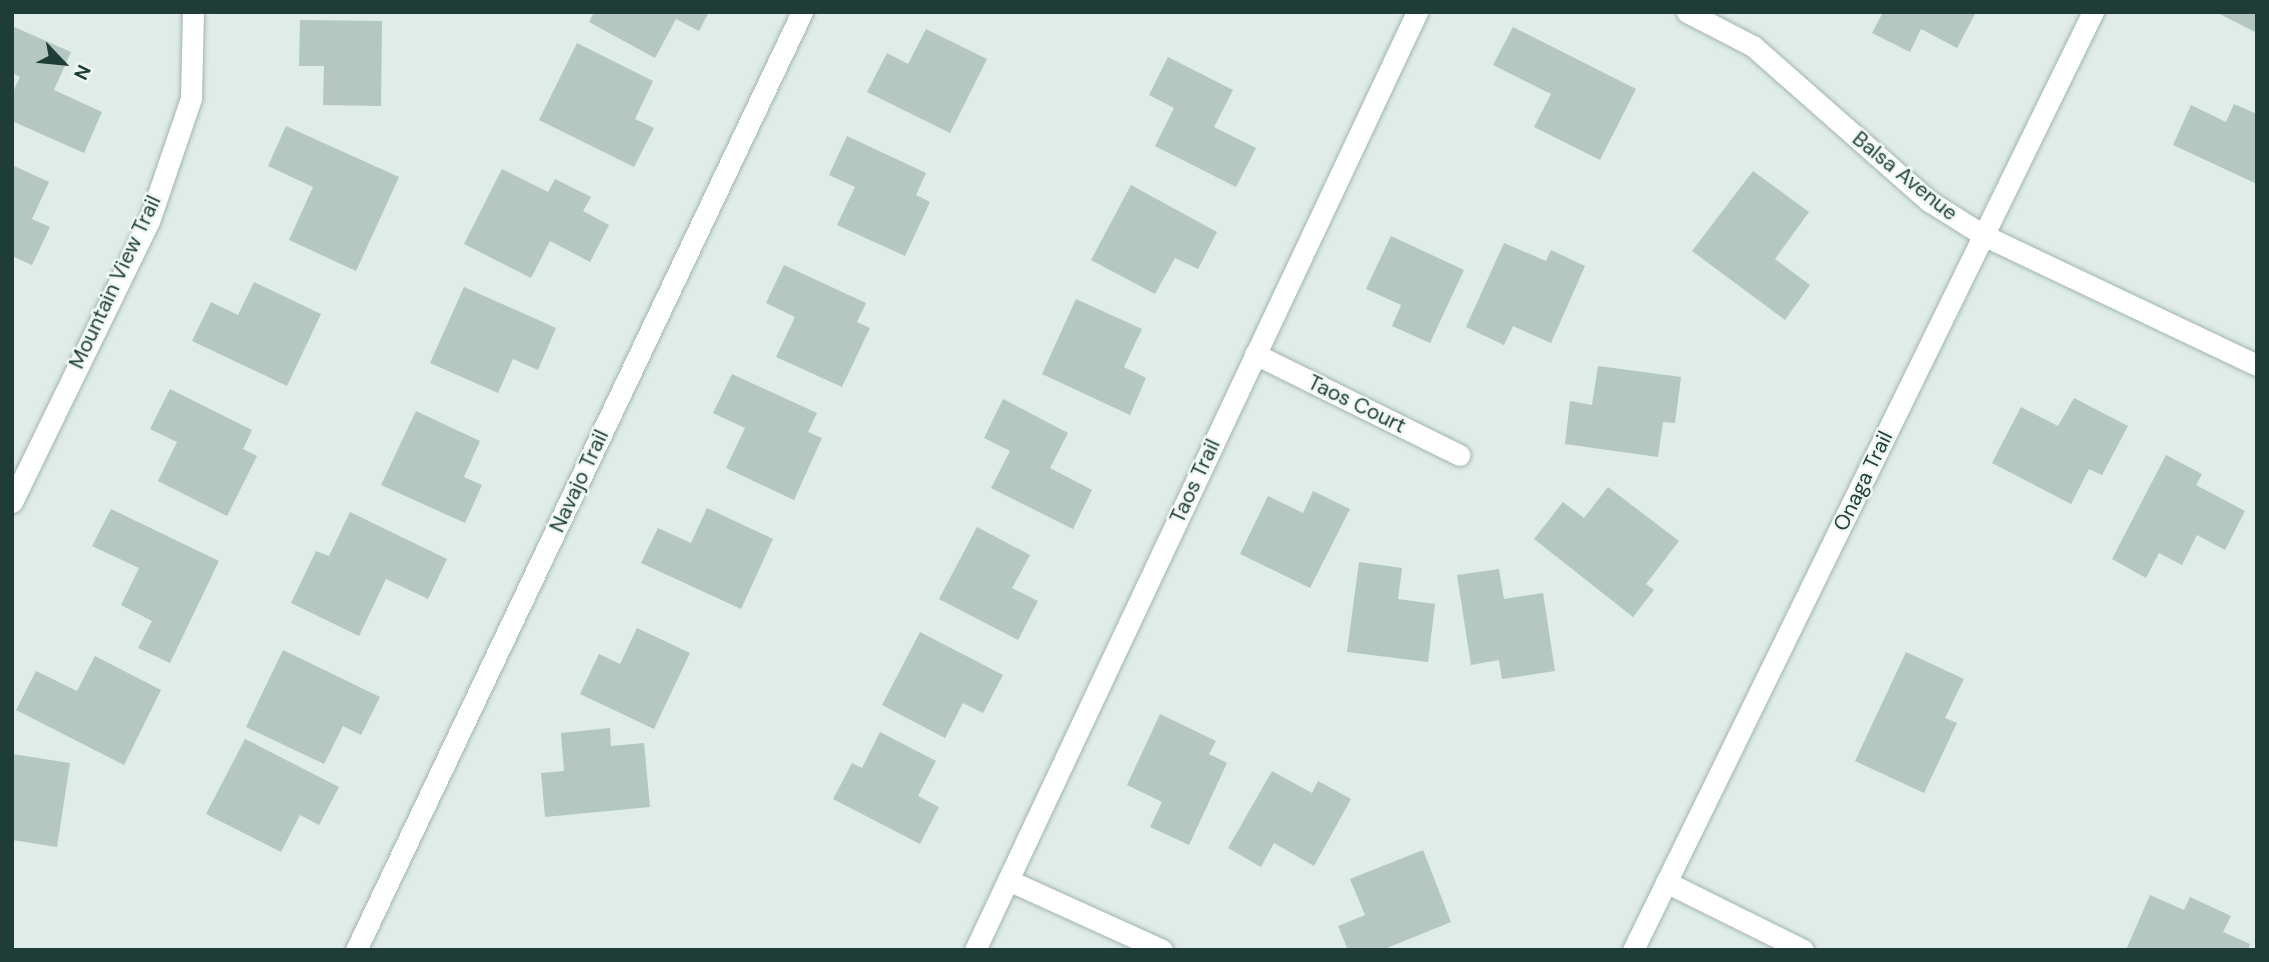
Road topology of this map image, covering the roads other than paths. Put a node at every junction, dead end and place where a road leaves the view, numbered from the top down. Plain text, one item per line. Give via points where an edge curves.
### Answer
1 (193, 12) edge
2 (802, 12) edge
3 (1417, 12) edge
4 (1687, 12) edge
5 (2093, 12) edge
6 (1983, 235) junction
7 (1255, 354) junction
8 (2257, 365) edge
9 (1460, 455) dead end
10 (12, 502) edge
11 (1008, 880) junction
12 (1666, 882) junction
13 (356, 950) edge
14 (975, 950) edge
15 (1162, 950) edge
16 (1633, 950) edge
17 (1803, 950) edge

1 - 10 street, Mountain View Trail via 191,98 149,221
2 - 13 street, Navajo Trail
3 - 7 street, Taos Trail
4 - 6 street, Balsa Avenue via 1754,46 1929,201
5 - 6 street, Onaga Trail
6 - 8 street, Balsa Avenue
6 - 12 street, Onaga Trail
7 - 9 street, Taos Court
7 - 11 street, Taos Trail
11 - 14 street, Taos Trail
11 - 15 street
12 - 16 street, Onaga Trail
12 - 17 street

